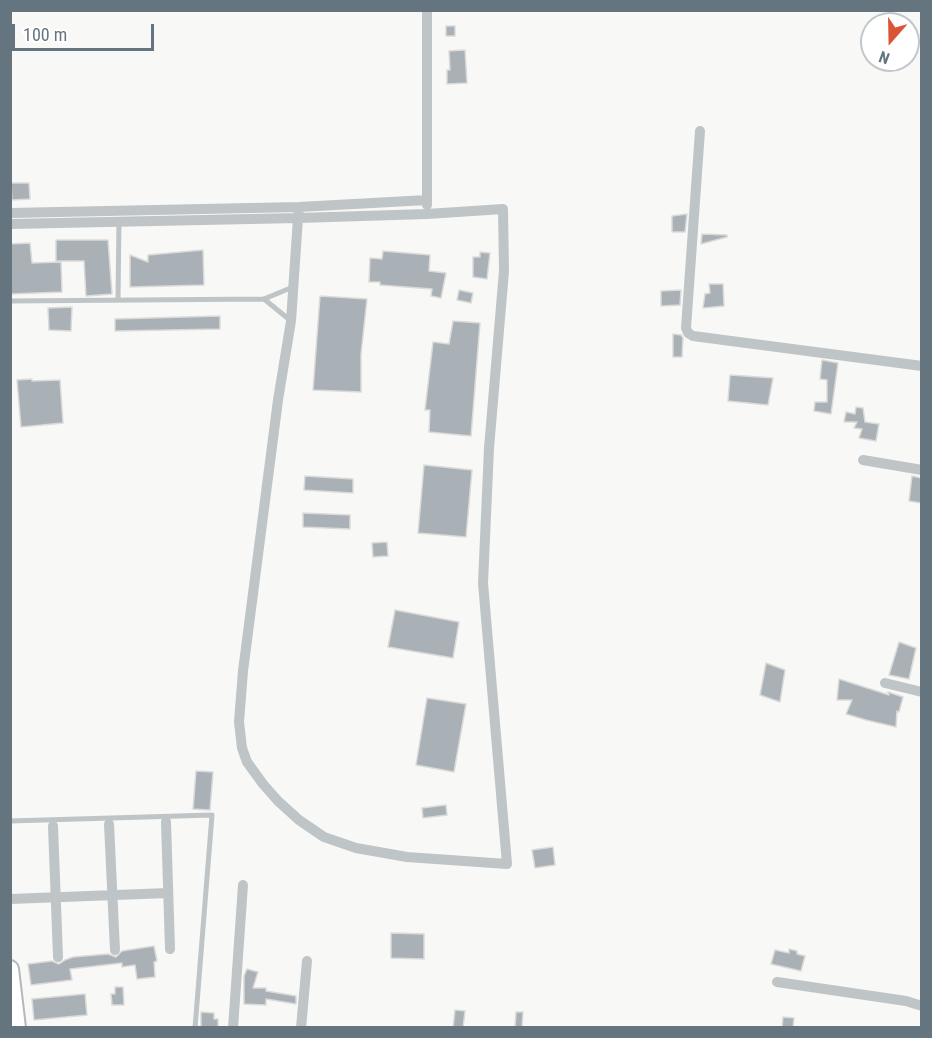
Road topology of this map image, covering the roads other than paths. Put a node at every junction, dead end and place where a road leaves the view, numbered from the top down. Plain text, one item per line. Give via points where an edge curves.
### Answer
1 (427, 10) edge
2 (700, 131) dead end
3 (426, 200) junction
4 (299, 207) junction
5 (119, 211) junction
6 (10, 213) edge
7 (427, 214) junction
8 (298, 218) junction
9 (118, 223) junction
10 (10, 224) edge
11 (293, 287) junction
12 (118, 299) junction
13 (264, 299) junction
14 (10, 301) edge
15 (291, 321) junction
16 (921, 366) edge
17 (863, 460) dead end
18 (921, 471) edge
19 (885, 683) dead end
20 (921, 692) edge
21 (10, 821) edge
22 (166, 822) dead end
23 (109, 824) dead end
24 (53, 826) dead end
25 (243, 885) dead end
26 (168, 893) junction
27 (112, 895) junction
28 (56, 897) junction
29 (10, 899) edge
30 (170, 949) dead end
31 (115, 950) dead end
32 (58, 957) dead end
33 (307, 962) dead end
34 (10, 969) edge
35 (777, 982) dead end
36 (921, 1006) edge
37 (17, 1028) edge
38 (195, 1028) edge
39 (233, 1028) edge
40 (302, 1028) edge

1 - 3 street
2 - 16 street via 688,333
3 - 4 street
3 - 7 street
4 - 5 street
4 - 8 street
5 - 6 street
5 - 9 lane
7 - 8 street
7 - 15 street via 503,209 504,271 489,448 483,584 507,864 407,857 356,848 324,837 278,801 247,762 239,722 243,671
8 - 9 street
8 - 11 street
9 - 10 street
9 - 12 lane
11 - 13 lane
11 - 15 street
12 - 13 lane
12 - 14 lane
13 - 15 lane
17 - 18 street
19 - 20 street
21 - 38 lane via 212,815
22 - 26 street
23 - 27 street
24 - 28 street
25 - 39 street
26 - 27 street
26 - 30 street
27 - 28 street
27 - 31 street
28 - 29 street
28 - 32 street
33 - 40 street
34 - 37 main road
35 - 36 street

